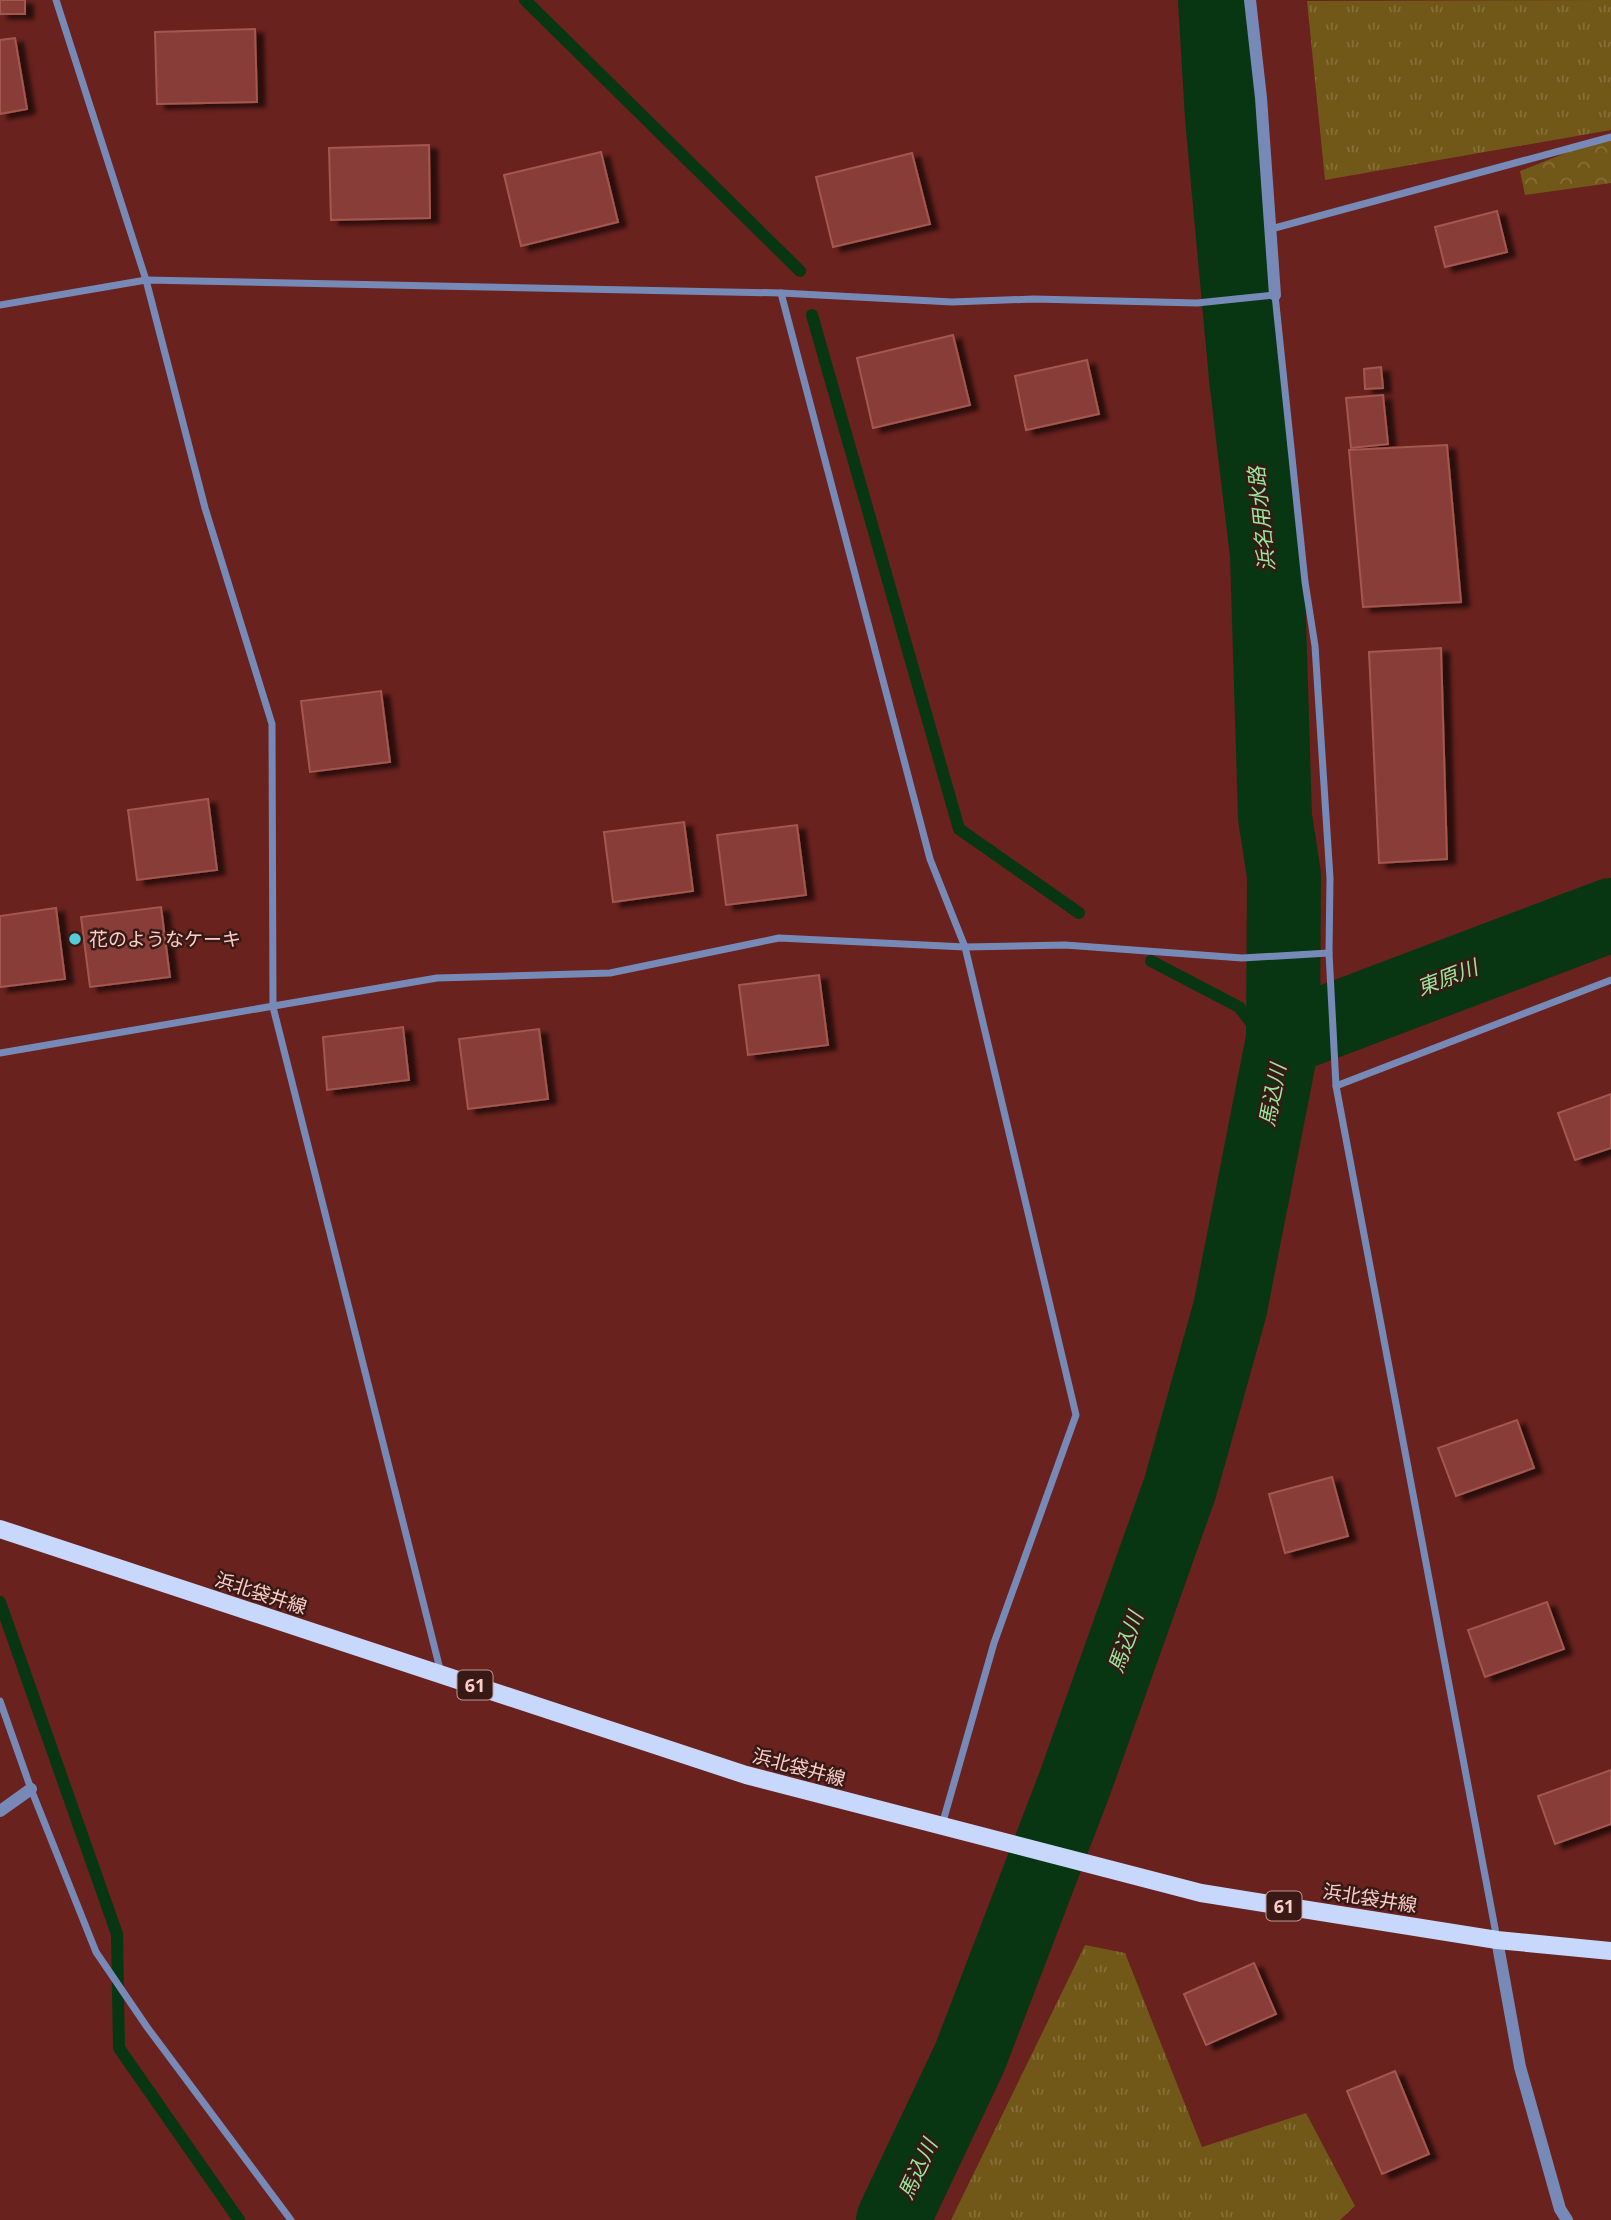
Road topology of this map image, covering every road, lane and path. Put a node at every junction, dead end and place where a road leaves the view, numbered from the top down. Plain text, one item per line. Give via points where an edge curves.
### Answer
1 (56, 0) edge
2 (1250, 0) edge
3 (1611, 137) edge
4 (1270, 229) junction
5 (146, 280) junction
6 (781, 293) junction
7 (1275, 295) junction
8 (0, 305) edge
9 (965, 947) junction
10 (1329, 953) junction
11 (1611, 980) edge
12 (273, 1007) junction
13 (0, 1053) edge
14 (1336, 1086) junction
15 (0, 1528) edge
16 (441, 1674) junction
17 (0, 1701) edge
18 (31, 1789) junction
19 (0, 1811) edge
20 (948, 1827) junction
21 (1497, 1940) junction
22 (1611, 1951) edge
23 (290, 2220) edge
24 (1567, 2220) edge

1 - 5 street
2 - 4 street
3 - 4 street
4 - 7 street
5 - 6 street
5 - 8 street
5 - 12 street via 205,508 272,724
6 - 7 street via 953,302 1197,303
6 - 9 street via 930,859
7 - 10 street via 1315,646 1330,878
9 - 10 street via 1065,946 1242,958
9 - 12 street via 779,938 610,974 438,978
9 - 20 street via 1076,1415 994,1643
10 - 14 street
11 - 14 street
12 - 13 street
12 - 16 street
14 - 21 street
15 - 16 main road, 浜北袋井線 / 61
16 - 20 main road, 浜北袋井線 / 61 via 746,1776
17 - 18 street
18 - 19 street
18 - 23 street via 96,1952
20 - 21 main road, 浜北袋井線 / 61 via 1201,1893
21 - 22 main road, 浜北袋井線 / 61
21 - 24 street via 1520,2067

